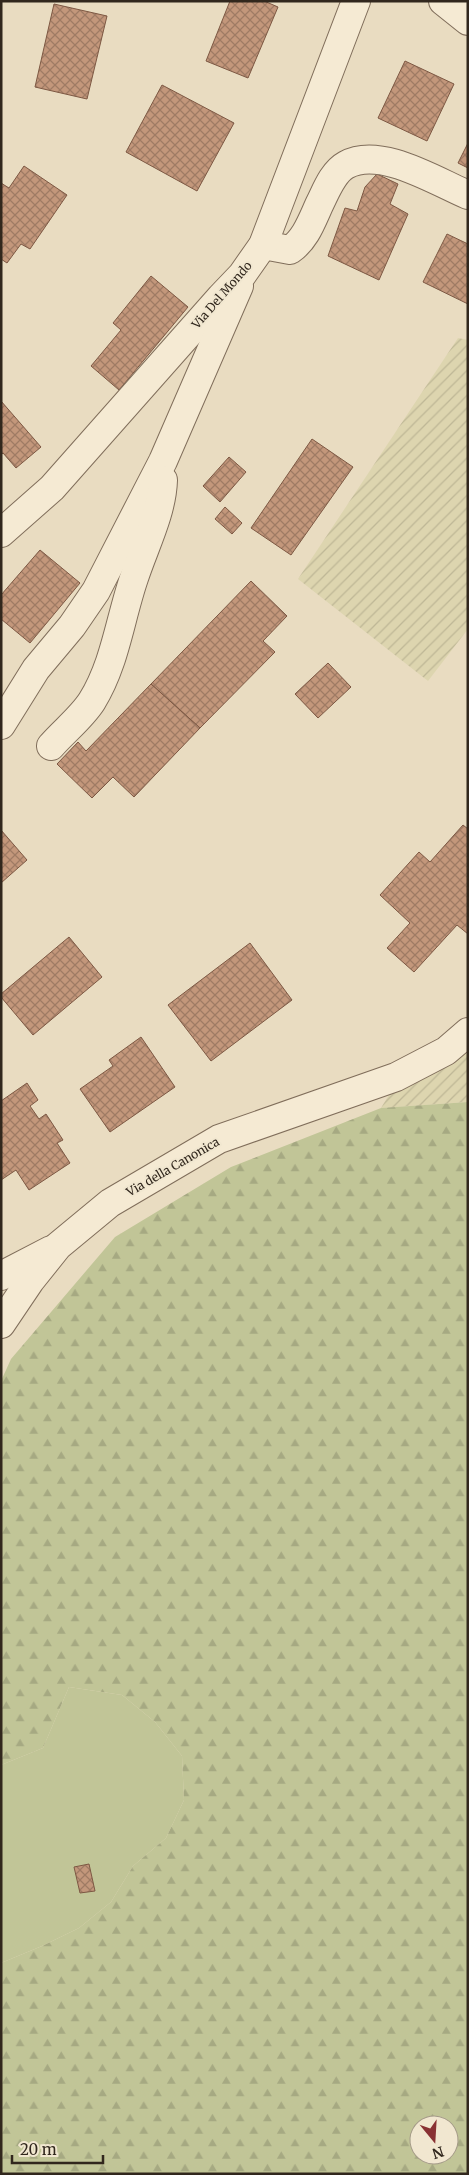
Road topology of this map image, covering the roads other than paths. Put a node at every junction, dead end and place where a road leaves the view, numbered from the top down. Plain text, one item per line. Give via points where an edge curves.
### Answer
1 (356, 1) edge
2 (443, 1) edge
3 (468, 21) edge
4 (468, 195) edge
5 (263, 245) junction
6 (242, 275) junction
7 (163, 461) junction
8 (1, 533) edge
9 (1, 725) edge
10 (51, 746) dead end
11 (468, 1032) edge
12 (58, 1246) junction
13 (3, 1274) edge
14 (1, 1324) edge

1 - 5 street, Via Del Mondo
2 - 3 street
4 - 5 street via 387,160 364,158 344,166 330,182 301,243 290,250
5 - 6 street, Via Del Mondo
6 - 7 street
6 - 8 street, Via Del Mondo via 52,488
7 - 9 street via 96,591 36,669
7 - 10 street via 163,488 108,667 92,702
11 - 12 street, Via della Canonica via 446,1051 396,1077 219,1139 110,1203
12 - 13 street
12 - 14 street, Via della Canonica

